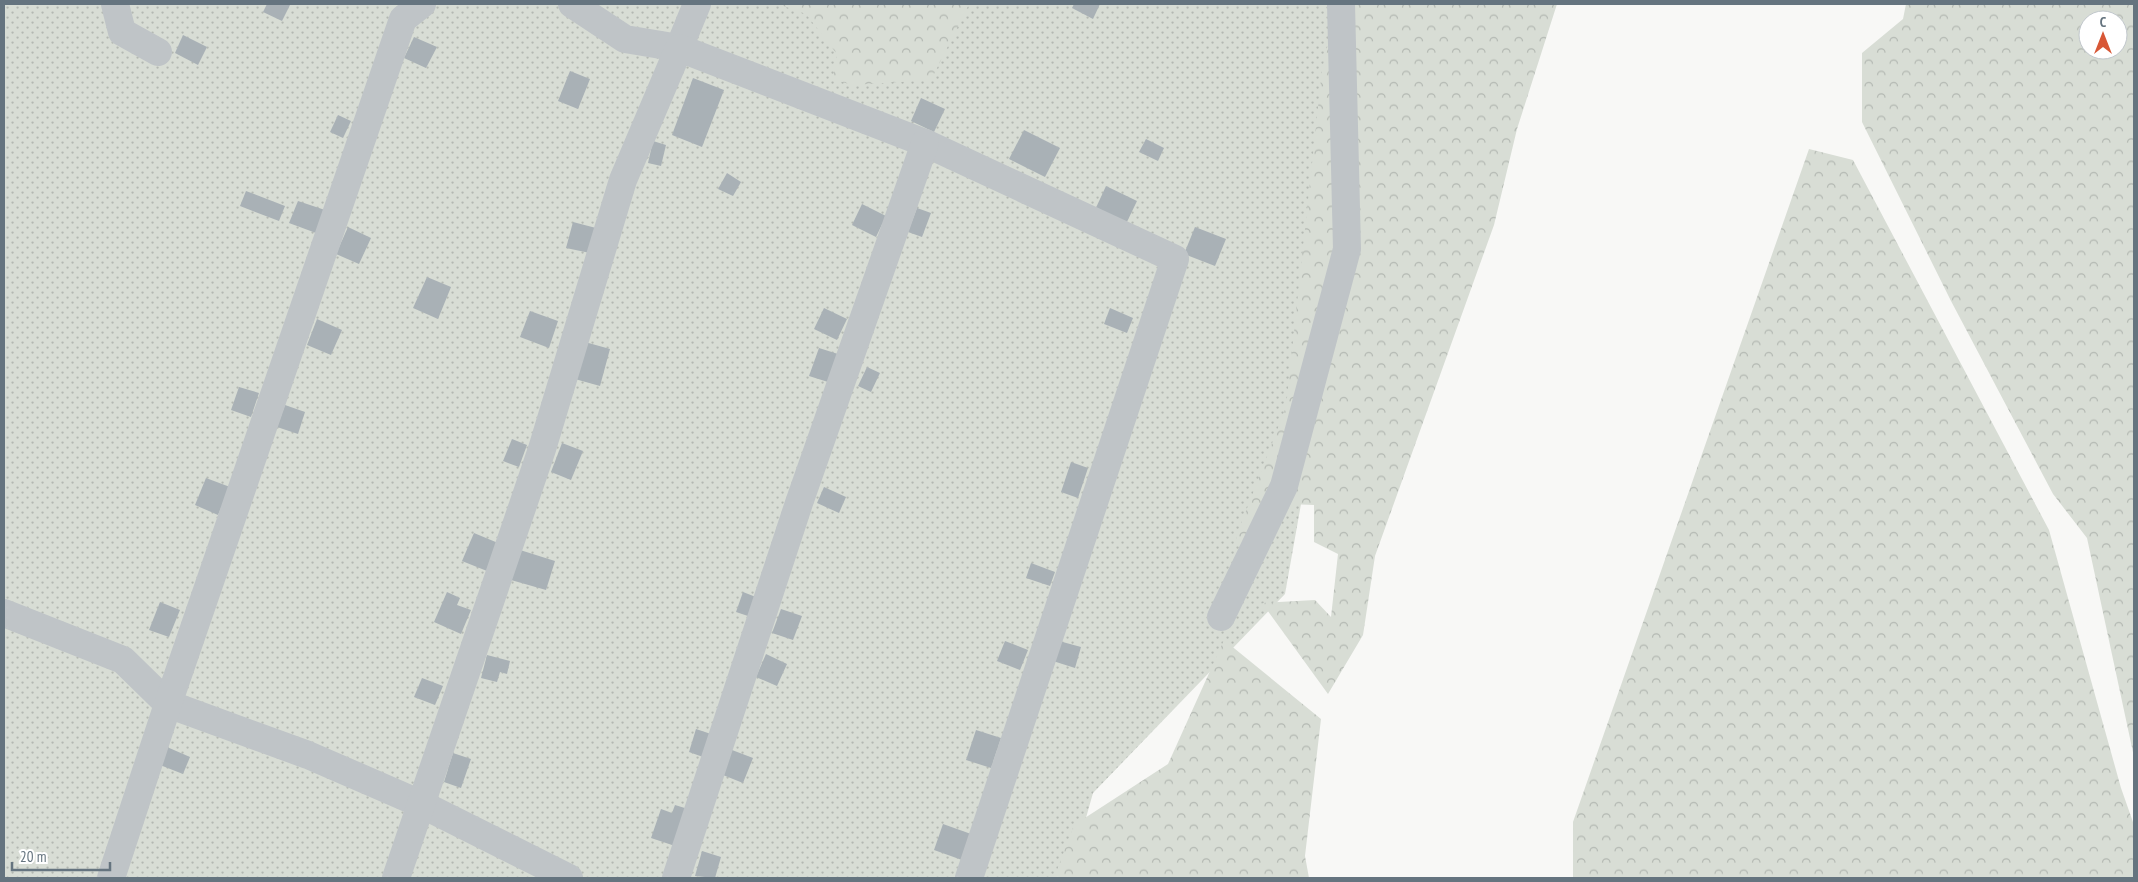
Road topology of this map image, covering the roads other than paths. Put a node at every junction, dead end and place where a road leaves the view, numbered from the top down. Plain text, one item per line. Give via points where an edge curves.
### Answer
1 (114, 4) edge
2 (422, 4) edge
3 (572, 4) edge
4 (697, 4) edge
5 (1341, 4) edge
6 (679, 48) junction
7 (158, 52) dead end
8 (925, 143) junction
9 (4, 613) edge
10 (1221, 617) dead end
11 (168, 704) junction
12 (421, 804) junction
13 (111, 878) edge
14 (396, 878) edge
15 (569, 878) edge
16 (676, 878) edge
17 (969, 878) edge

1 - 7 lane via 122,32
2 - 11 lane via 403,20
3 - 6 lane via 625,38
4 - 6 lane
5 - 10 lane via 1346,249 1284,486
6 - 8 lane
6 - 12 lane via 623,180 542,449
8 - 16 lane via 799,503
8 - 17 lane via 1175,259
9 - 11 lane via 123,660
11 - 12 lane via 308,755
11 - 13 lane
12 - 14 lane
12 - 15 lane

